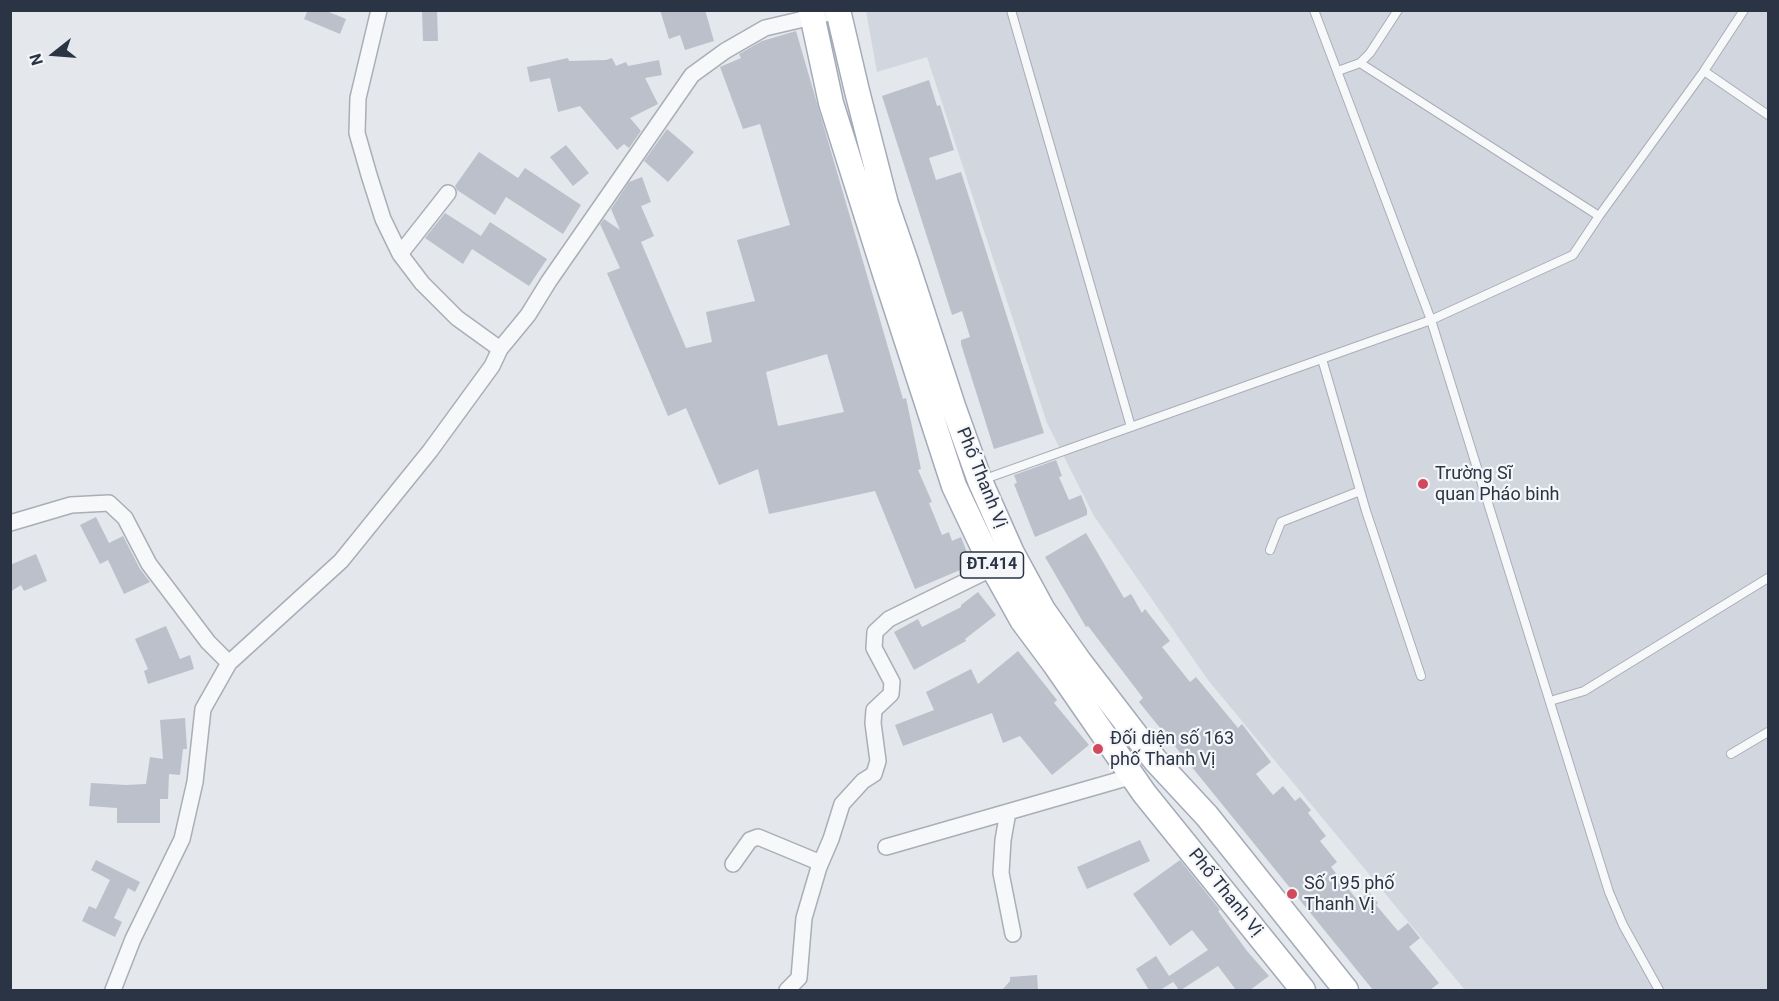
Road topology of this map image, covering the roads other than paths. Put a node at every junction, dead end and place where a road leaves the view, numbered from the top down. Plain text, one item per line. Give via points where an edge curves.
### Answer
1 (379, 10) edge
2 (1011, 10) edge
3 (1314, 10) edge
4 (1398, 10) edge
5 (1744, 10) edge
6 (838, 11) edge
7 (811, 14) edge
8 (1360, 63) junction
9 (1338, 71) junction
10 (1704, 71) junction
11 (1768, 115) edge
12 (448, 193) dead end
13 (1599, 216) junction
14 (400, 254) junction
15 (1431, 320) junction
16 (500, 349) junction
17 (1322, 359) junction
18 (1131, 427) junction
19 (980, 481) junction
20 (1360, 491) junction
21 (10, 523) edge
22 (1270, 550) dead end
23 (993, 568) junction
24 (1768, 578) edge
25 (229, 663) junction
26 (1421, 676) dead end
27 (1550, 701) junction
28 (1768, 732) edge
29 (1731, 754) dead end
30 (1133, 776) junction
31 (1008, 812) junction
32 (886, 847) dead end
33 (733, 864) dead end
34 (819, 867) junction
35 (1013, 934) dead end
36 (113, 990) edge
37 (787, 990) edge
38 (1303, 990) edge
39 (1346, 990) edge
40 (1659, 990) edge

1 - 14 street via 358,98 357,132 383,219
2 - 18 lane
3 - 9 lane
4 - 8 lane
5 - 10 lane
6 - 7 street
6 - 19 main road, Phố Thanh Vị via 886,204
7 - 16 street via 765,28 692,75 528,315
7 - 23 main road, Phố Thanh Vị / ĐT.414 via 831,103 954,486
8 - 9 lane
8 - 13 lane
9 - 15 lane
10 - 11 lane
10 - 13 lane
12 - 14 street
13 - 15 lane via 1573,255
14 - 16 street via 457,318
15 - 17 lane
15 - 27 lane
16 - 25 street via 492,366 430,451 341,561
17 - 18 lane
17 - 20 lane
18 - 19 lane
19 - 39 main road, Phố Thanh Vị via 1012,554 1043,610 1079,661 1155,760 1207,816
20 - 22 lane via 1281,522
20 - 26 lane
21 - 25 street via 71,505 109,504 125,518 149,564 208,642
23 - 30 main road, Phố Thanh Vị / ĐT.414 via 1022,620
23 - 34 street via 889,619 875,632 874,648 892,682 891,694 874,710 878,761 874,774 842,804
24 - 27 lane via 1584,691
25 - 36 street via 203,709 195,782 182,839 133,939
27 - 40 lane via 1609,892
28 - 29 lane
30 - 31 street
30 - 38 main road, Phố Thanh Vị / ĐT.414
31 - 32 street
31 - 35 street via 1001,873
33 - 34 street via 750,840 758,837 816,861
34 - 37 street via 804,918 799,978

